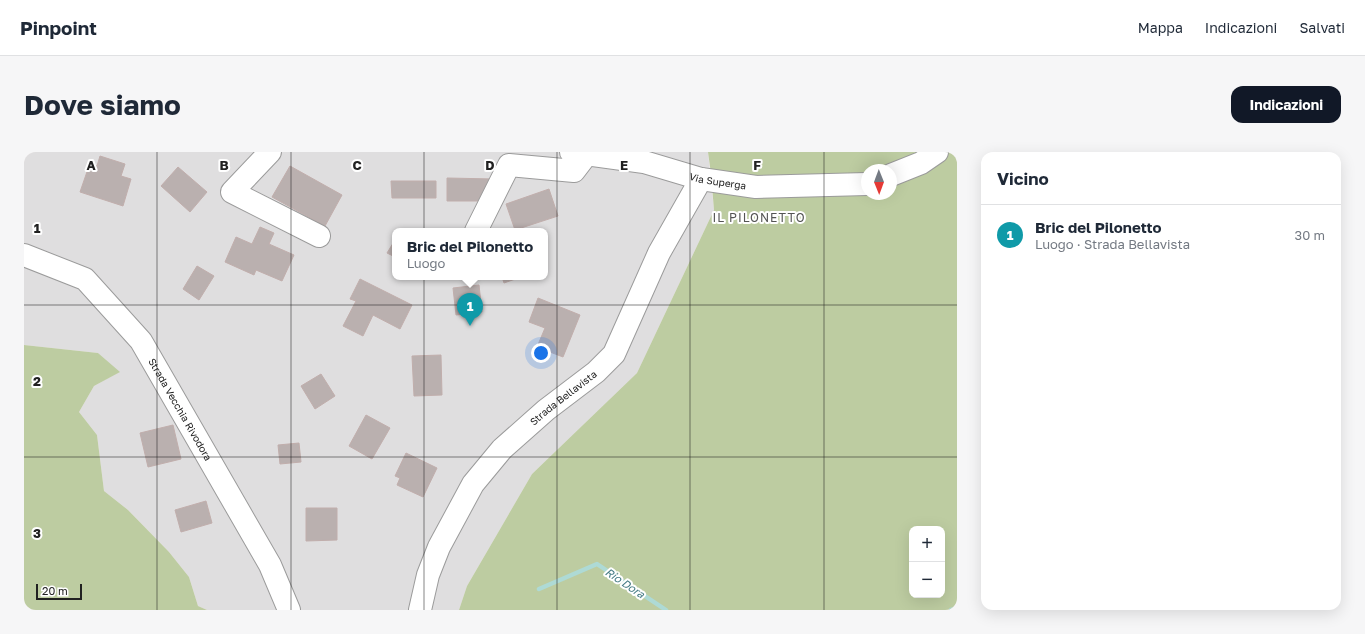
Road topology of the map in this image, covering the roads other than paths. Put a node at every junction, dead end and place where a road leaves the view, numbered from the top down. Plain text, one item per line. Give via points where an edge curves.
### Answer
1 (270, 152) edge
2 (937, 152) edge
3 (579, 153) edge
4 (897, 173) edge
5 (702, 179) junction
6 (861, 184) edge
7 (478, 228) edge
8 (319, 236) dead end
9 (24, 255) edge
10 (425, 606) edge
11 (289, 610) edge

1 - 8 street via 232,192
2 - 4 street via 921,164
3 - 5 street, Via Superga via 644,162
3 - 7 street via 574,171 509,165
5 - 6 street, Via Superga via 756,187
5 - 10 street, Strada Bellavista via 659,253 614,354 596,372 546,410 502,449 473,484 439,547 428,575
9 - 11 street, Strada Vecchia Rivodora via 85,279 141,341 270,564

